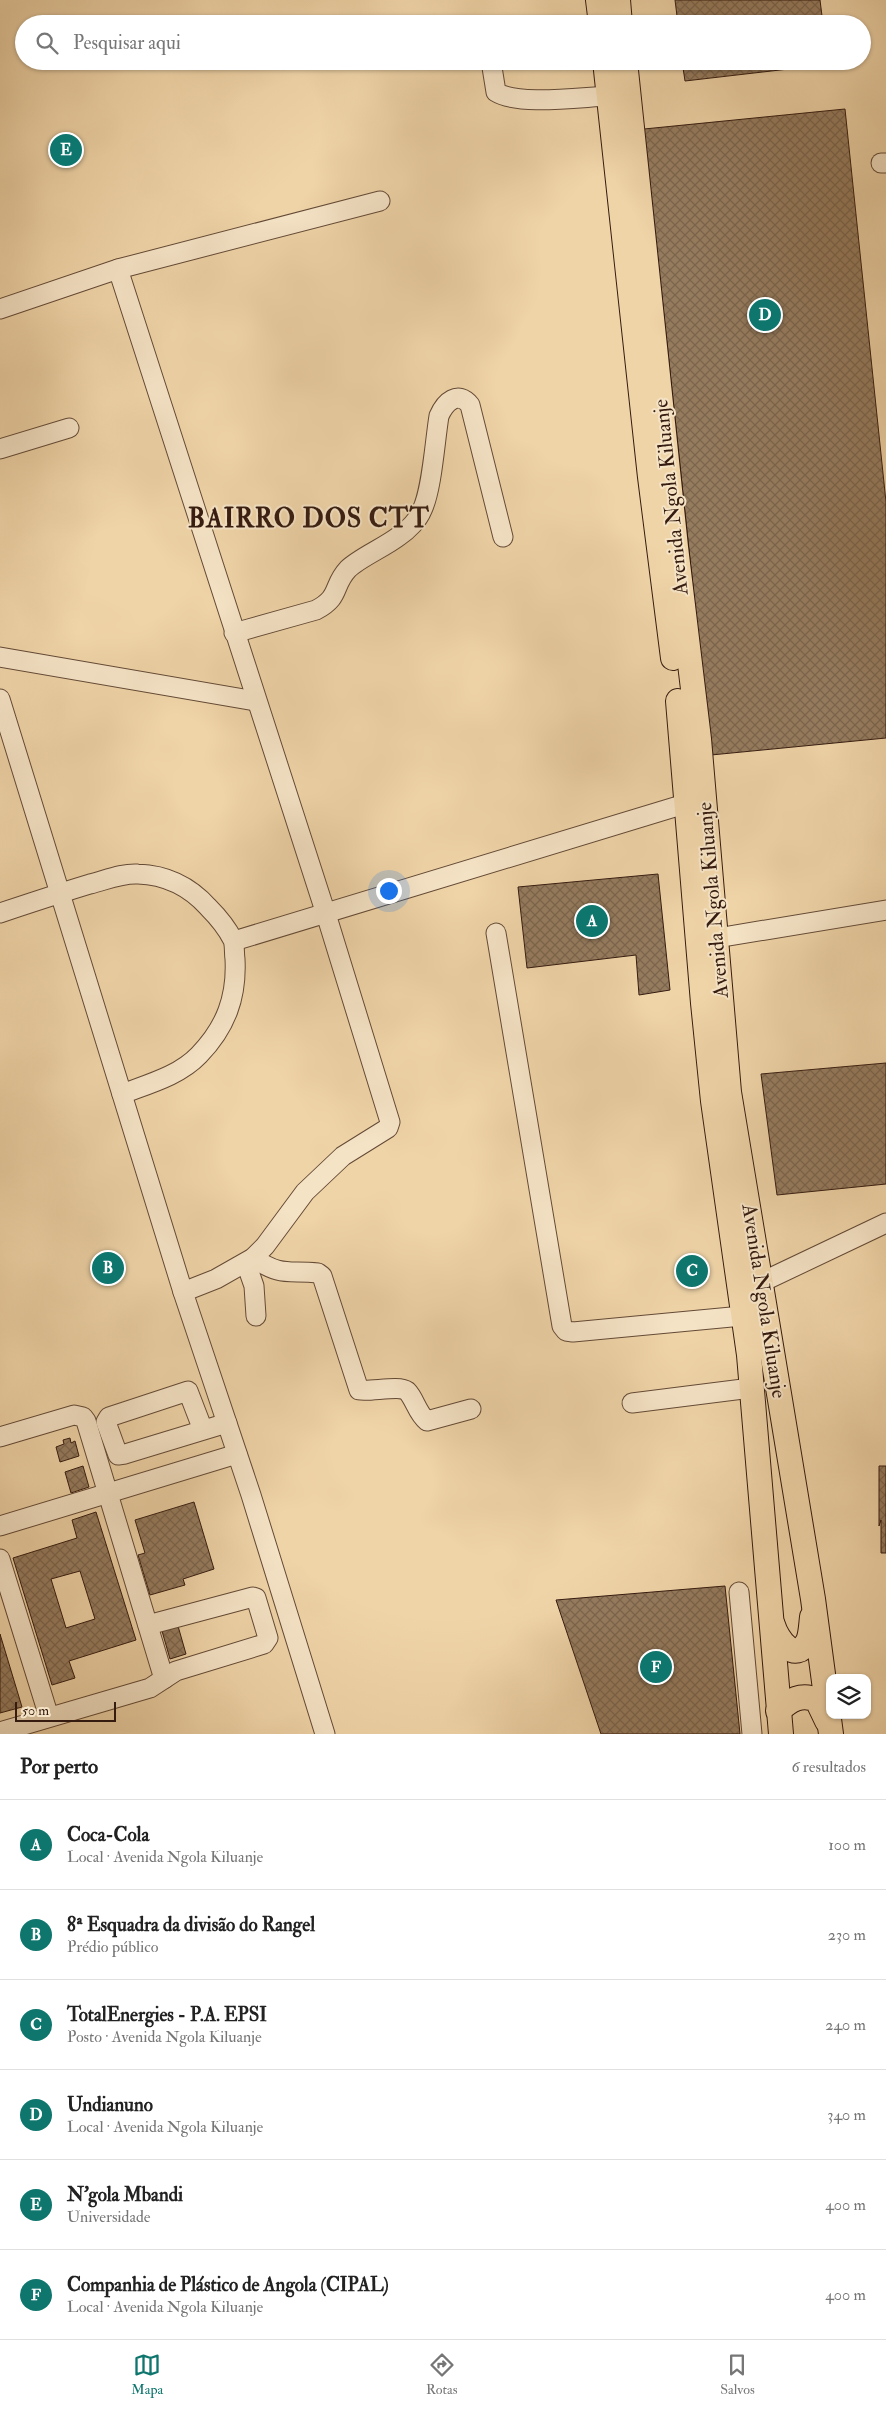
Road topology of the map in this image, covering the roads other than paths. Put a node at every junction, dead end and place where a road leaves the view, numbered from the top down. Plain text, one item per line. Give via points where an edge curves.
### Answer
1 (598, 0) edge
2 (618, 0) edge
3 (600, 15) edge
4 (619, 15) edge
5 (492, 70) edge
6 (606, 70) edge
7 (626, 70) edge
8 (609, 96) junction
9 (380, 201) dead end
10 (118, 269) junction
11 (0, 308) edge
12 (69, 428) dead end
13 (0, 450) edge
14 (503, 537) dead end
15 (234, 634) junction
16 (0, 657) edge
17 (0, 700) edge
18 (256, 701) junction
19 (688, 803) junction
20 (59, 894) junction
21 (886, 910) edge
22 (0, 912) edge
23 (326, 914) junction
24 (496, 933) dead end
25 (717, 938) junction
26 (234, 942) junction
27 (122, 1094) junction
28 (886, 1223) edge
29 (250, 1261) junction
30 (762, 1282) junction
31 (183, 1292) junction
32 (256, 1316) dead end
33 (742, 1316) junction
34 (751, 1388) junction
35 (632, 1403) dead end
36 (471, 1409) dead end
37 (227, 1423) junction
38 (203, 1430) junction
39 (0, 1437) edge
40 (237, 1454) junction
41 (108, 1493) junction
42 (0, 1526) edge
43 (0, 1560) edge
44 (739, 1592) dead end
45 (813, 1599) junction
46 (771, 1616) junction
47 (148, 1625) junction
48 (164, 1678) junction
49 (50, 1716) junction
50 (779, 1722) edge
51 (0, 1732) edge
52 (831, 1732) edge
53 (325, 1734) edge
54 (752, 1734) edge

1 - 3 main road
2 - 4 main road
5 - 8 street via 496,92 505,98
6 - 8 main road, Avenida Ngola Kiluanje
7 - 25 main road, Avenida Ngola Kiluanje via 699,739
8 - 19 main road, Avenida Ngola Kiluanje
9 - 10 street
10 - 11 street
10 - 15 street
12 - 13 street
14 - 15 street via 470,404 465,398 450,400 439,416 425,503 413,523 349,568 340,579 334,598 327,604
15 - 18 street
16 - 18 street
17 - 20 street
18 - 23 street
19 - 23 street
19 - 33 main road, Avenida Ngola Kiluanje via 712,1101
20 - 22 street
20 - 26 street via 116,876 156,876 196,894
20 - 27 street
21 - 25 street
23 - 26 street
23 - 29 street via 390,1122 388,1128 343,1156 305,1192
24 - 33 street via 562,1326 573,1332
25 - 30 main road, Avenida Ngola Kiluanje via 729,1092
26 - 27 street via 234,996 227,1015 199,1055 178,1072
27 - 31 street
28 - 30 street
29 - 31 street
29 - 32 street
29 - 36 street via 285,1273 318,1273 322,1276 359,1390 398,1388 407,1392 427,1421
30 - 45 main road, Avenida Ngola Kiluanje
31 - 37 street
33 - 34 main road, Avenida Ngola Kiluanje
34 - 35 street
34 - 46 main road, Avenida Ngola Kiluanje
37 - 38 street
37 - 40 street
38 - 38 street via 118,1455 106,1422 109,1417 188,1391
39 - 41 street via 74,1415 83,1417
40 - 41 street
40 - 53 street
41 - 42 street
41 - 47 street
43 - 49 street
44 - 54 street
45 - 46 main road via 810,1633 802,1647 788,1649 778,1640
45 - 52 main road, Avenida Ngola Kiluanje
46 - 50 main road, Avenida Ngola Kiluanje
47 - 48 street
47 - 48 street via 248,1596 256,1598 268,1638 266,1642
48 - 49 street via 150,1688
49 - 51 street
50 - 52 main road via 794,1699 810,1696 817,1700

